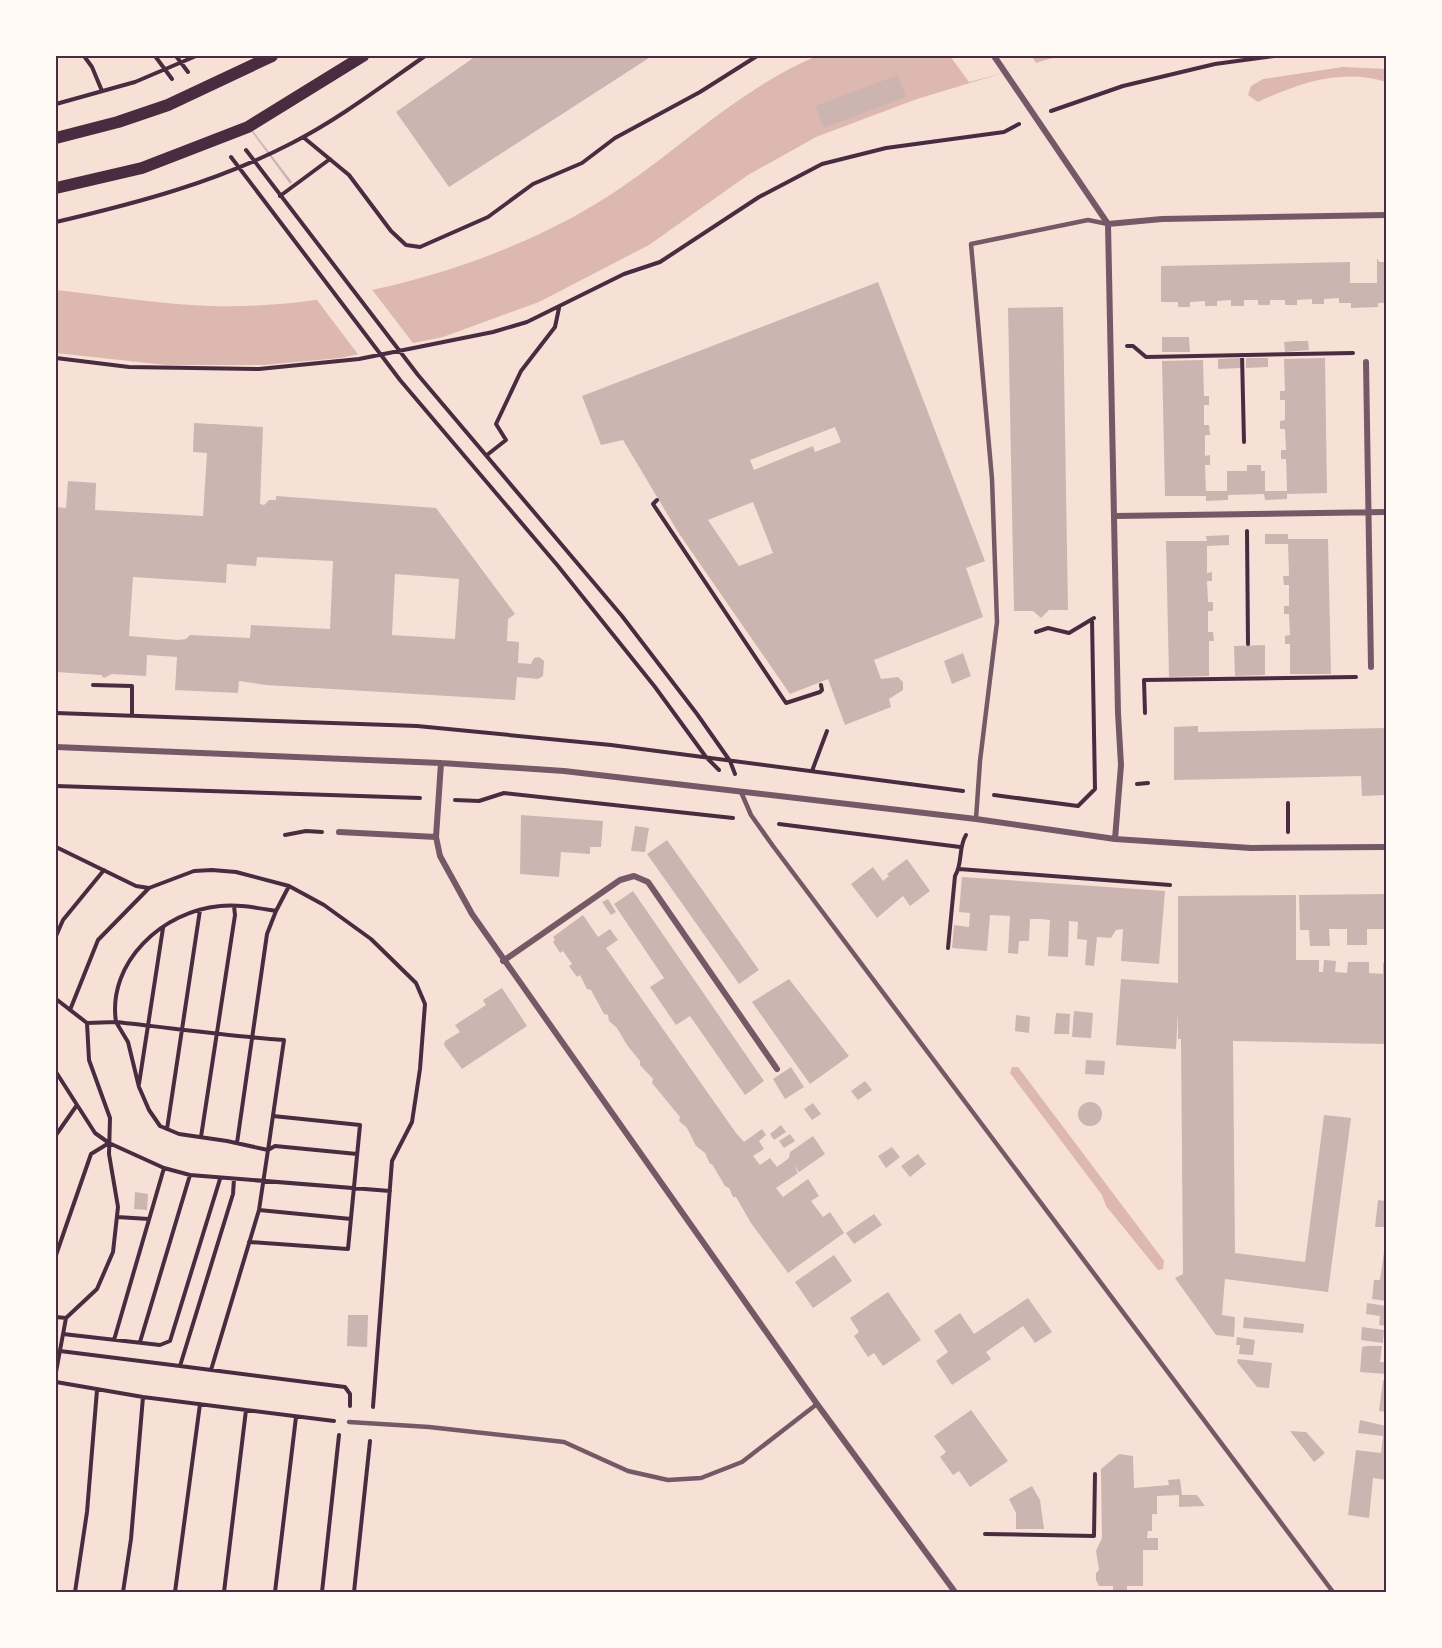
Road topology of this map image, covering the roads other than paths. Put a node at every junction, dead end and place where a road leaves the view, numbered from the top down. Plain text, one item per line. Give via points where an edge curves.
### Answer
1 (272, 56) edge
2 (363, 56) edge
3 (994, 56) edge
4 (56, 138) edge
5 (56, 188) edge
6 (1386, 215) edge
7 (1108, 224) junction
8 (1366, 362) dead end
9 (1369, 512) junction
10 (1386, 512) edge
11 (1115, 516) junction
12 (1371, 667) dead end
13 (56, 747) edge
14 (441, 763) junction
15 (741, 792) junction
16 (976, 819) junction
17 (339, 832) road end
18 (436, 837) junction
19 (1115, 839) junction
20 (1386, 847) edge
21 (503, 961) junction
22 (777, 1069) dead end
23 (817, 1404) junction
24 (349, 1422) road end
25 (956, 1593) edge
26 (1333, 1593) edge

1 - 4 main road via 168,105
2 - 5 main road via 248,128 142,168
3 - 7 street
6 - 7 street via 1162,219
7 - 11 street
7 - 16 lane via 1088,220 971,244 992,479 997,622
8 - 9 street
9 - 10 street
9 - 11 street
9 - 12 street
11 - 19 street via 1121,765
13 - 14 street
14 - 15 street via 564,771
14 - 18 street
15 - 16 street
15 - 26 lane via 756,821
16 - 19 street
17 - 18 street
18 - 21 street via 453,882
19 - 20 street via 1251,848
21 - 22 street via 620,880 634,876 648,882
21 - 23 street
23 - 24 lane via 742,1462 701,1478 668,1480 628,1471 564,1442
23 - 25 street

